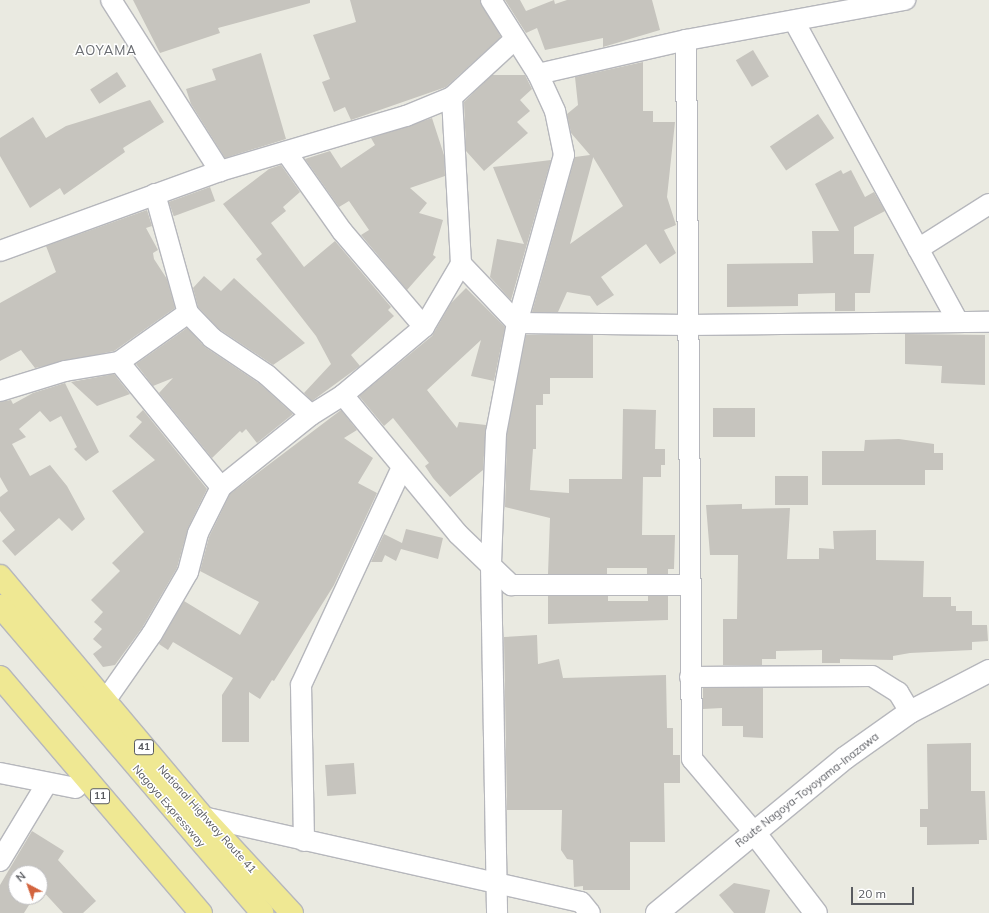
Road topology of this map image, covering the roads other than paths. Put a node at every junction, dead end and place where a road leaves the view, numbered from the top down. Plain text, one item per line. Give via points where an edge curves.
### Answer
1 (111, 0) edge
2 (490, 0) edge
3 (905, 0) edge
4 (794, 21) junction
5 (514, 40) junction
6 (686, 40) junction
7 (538, 74) junction
8 (452, 97) junction
9 (286, 152) junction
10 (220, 171) junction
11 (155, 194) junction
12 (989, 204) edge
13 (918, 249) junction
14 (0, 251) edge
15 (461, 264) junction
16 (188, 313) junction
17 (957, 320) junction
18 (517, 322) junction
19 (989, 322) edge
20 (688, 325) junction
21 (424, 327) junction
22 (119, 362) junction
23 (0, 391) edge
24 (342, 396) junction
25 (311, 414) junction
26 (402, 467) junction
27 (221, 487) junction
28 (491, 566) junction
29 (0, 576) edge
30 (688, 585) junction
31 (0, 606) edge
32 (989, 671) edge
33 (690, 677) junction
34 (0, 678) edge
35 (0, 696) edge
36 (105, 701) junction
37 (910, 712) junction
38 (0, 773) edge
39 (47, 783) junction
40 (76, 788) junction
41 (203, 817) junction
42 (753, 831) junction
43 (304, 841) junction
44 (0, 861) edge
45 (495, 882) junction
46 (186, 913) edge
47 (201, 913) edge
48 (262, 913) edge
49 (292, 913) edge
50 (497, 913) edge
51 (590, 913) edge
52 (657, 913) edge
53 (816, 913) edge

1 - 10 street
2 - 5 street
3 - 4 street
4 - 6 street
4 - 13 street
5 - 7 street
5 - 8 street
6 - 7 street
6 - 20 street
7 - 18 street via 555,111 564,155
8 - 9 street via 406,116
8 - 15 street
9 - 10 street
9 - 21 street via 342,231
10 - 11 street
11 - 14 street
11 - 16 street
12 - 13 street
13 - 17 street
15 - 18 street
15 - 21 street
16 - 22 street
16 - 25 street via 212,338 267,375
17 - 19 street
17 - 20 street
18 - 20 street
18 - 28 street via 496,433
20 - 30 street
21 - 24 street
22 - 23 street via 65,371
22 - 27 street
24 - 25 street
24 - 26 street
25 - 27 street
26 - 28 street via 458,534
26 - 43 street via 301,685
27 - 36 street via 198,533 188,572 152,634
28 - 30 street via 511,585
28 - 45 street
29 - 36 highway, National Highway Route 41 / 41
30 - 33 street
31 - 48 highway, Nagoya Expressway
32 - 37 main road, Route Nagoya-Toyoyama-Inazawa
33 - 37 street via 872,676 898,692
33 - 42 street via 692,759
34 - 47 highway, 11
35 - 40 highway
36 - 41 highway, National Highway Route 41 / 41
37 - 42 main road, Route Nagoya-Toyoyama-Inazawa via 845,758
38 - 39 street
39 - 40 street
39 - 44 street
40 - 46 highway
41 - 43 street
41 - 49 highway, National Highway Route 41 / 41
42 - 52 main road, Route Nagoya-Toyoyama-Inazawa
42 - 53 main road
43 - 45 street
45 - 50 street
45 - 51 street via 581,902

